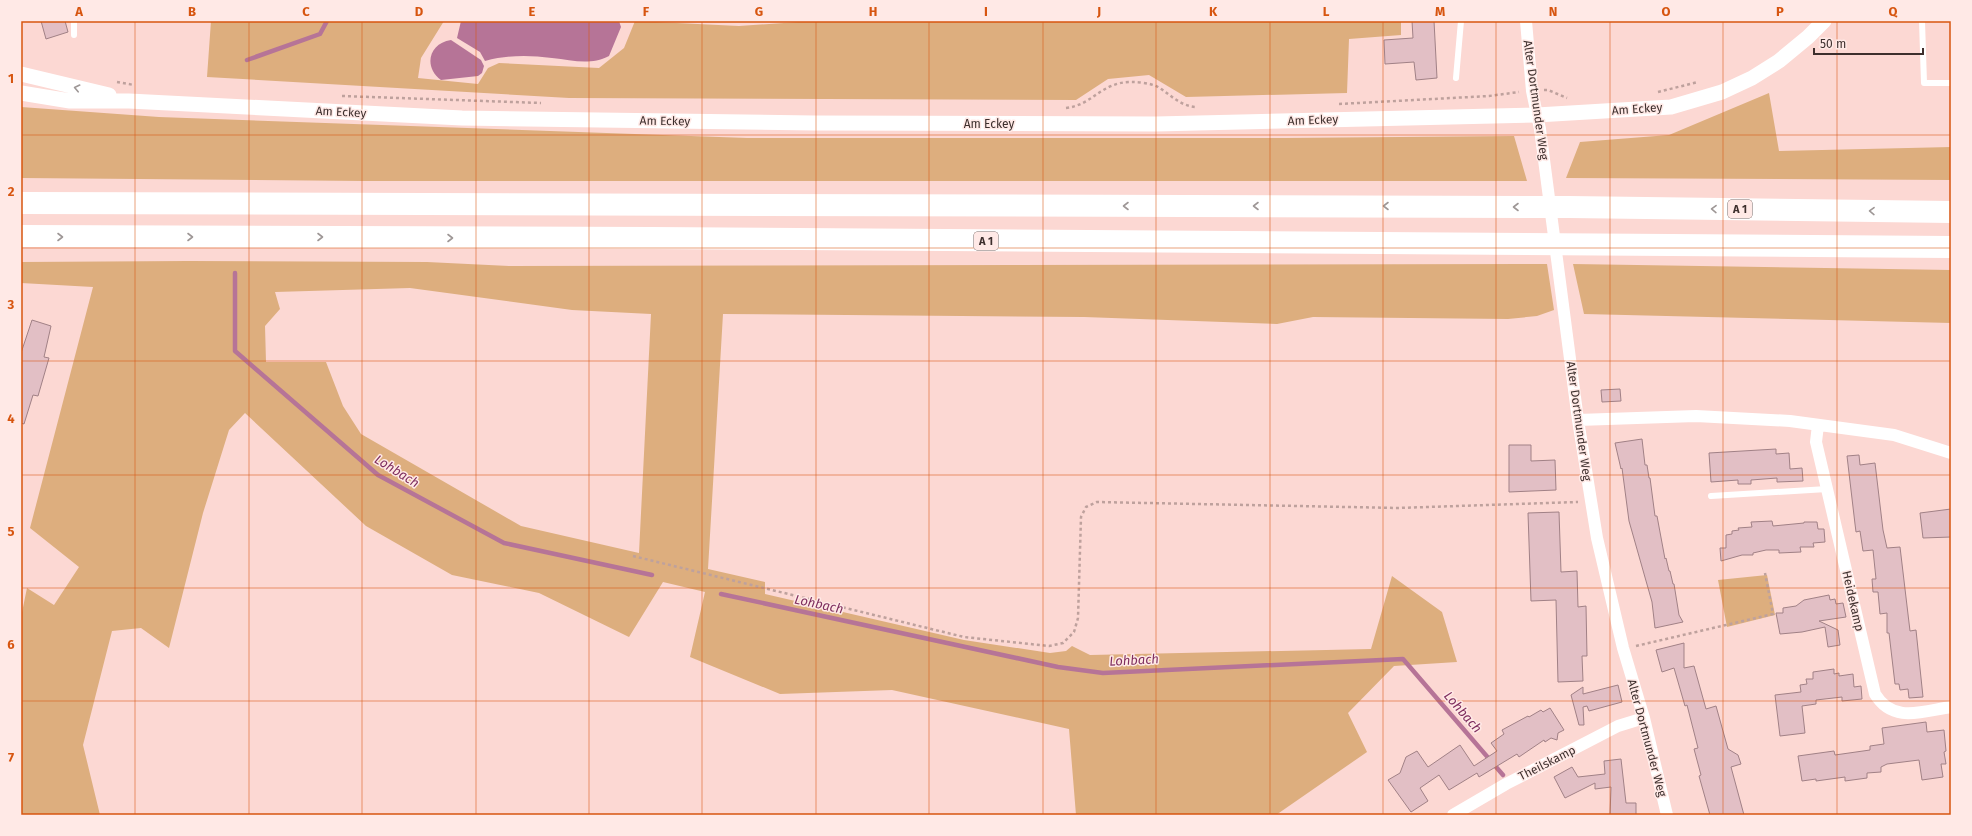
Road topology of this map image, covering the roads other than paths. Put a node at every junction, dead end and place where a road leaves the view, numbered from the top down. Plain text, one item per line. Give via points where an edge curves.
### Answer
1 (74, 21) edge
2 (1461, 21) edge
3 (1526, 21) edge
4 (1824, 21) edge
5 (1922, 21) edge
6 (74, 35) dead end
7 (21, 74) edge
8 (1456, 78) dead end
9 (1951, 83) edge
10 (21, 93) edge
11 (129, 101) junction
12 (1537, 115) junction
13 (21, 203) edge
14 (1951, 203) edge
15 (1911, 211) junction
16 (1951, 212) edge
17 (21, 236) edge
18 (1951, 247) edge
19 (1578, 420) junction
20 (1818, 425) junction
21 (1951, 453) edge
22 (1827, 489) junction
23 (1711, 496) dead end
24 (1951, 707) edge
25 (1644, 718) junction
26 (1453, 815) edge
27 (1667, 815) edge

1 - 6 lane
2 - 8 lane
3 - 12 street, Alter Dortmunder Weg via 1532,91
4 - 12 street, Am Eckey via 1779,61 1752,78 1722,92 1671,106
5 - 9 lane via 1924,83
11 -> 7 street, Am Eckey
10 - 11 street, Am Eckey via 70,101
11 - 12 street, Am Eckey via 462,118 814,123 1156,124
12 - 19 street, Alter Dortmunder Weg
15 -> 13 highway, A 1 via 1553,207
14 - 15 highway
15 - 16 highway, A 1
17 -> 18 highway, A 1
19 - 20 street via 1696,416
19 - 25 street, Alter Dortmunder Weg via 1597,538 1623,648
20 - 21 street via 1894,435
20 - 22 street, Heidekamp via 1816,442
22 - 23 lane
22 - 24 street, Heidekamp via 1875,694 1886,708 1902,714
25 - 26 street, Theilskamp via 1618,726 1506,784
25 - 27 street, Alter Dortmunder Weg

